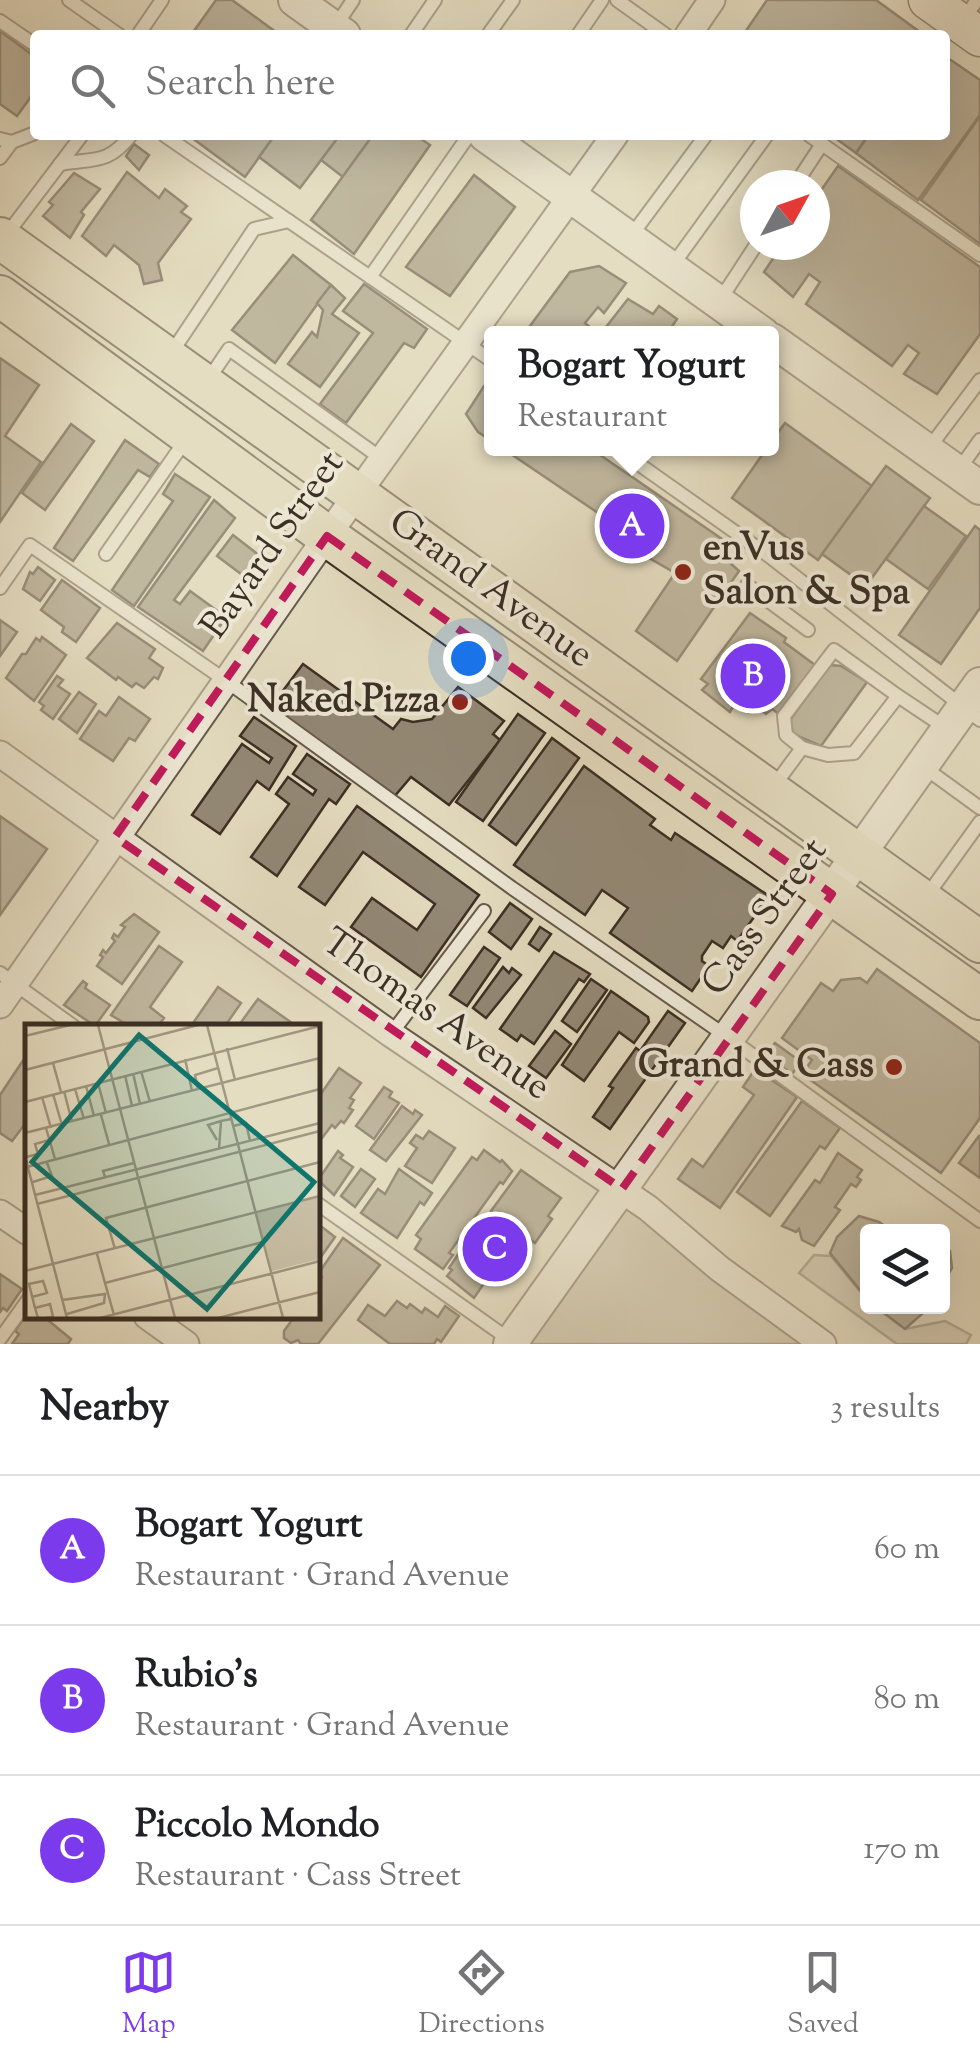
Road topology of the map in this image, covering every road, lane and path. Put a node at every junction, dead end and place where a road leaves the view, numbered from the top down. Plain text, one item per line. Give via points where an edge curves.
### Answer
1 (69, 0) edge
2 (162, 0) edge
3 (294, 0) edge
4 (353, 0) edge
5 (435, 0) edge
6 (513, 0) edge
7 (602, 0) edge
8 (616, 0) edge
9 (712, 0) edge
10 (928, 0) edge
11 (973, 20) edge
12 (0, 21) edge
13 (112, 30) edge
14 (141, 30) edge
15 (338, 30) edge
16 (339, 30) edge
17 (414, 30) edge
18 (492, 30) edge
19 (581, 30) edge
20 (659, 30) edge
21 (691, 30) edge
22 (30, 42) edge
23 (6, 140) edge
24 (78, 140) edge
25 (126, 140) edge
26 (171, 140) edge
27 (466, 140) edge
28 (499, 140) edge
29 (611, 140) edge
30 (702, 140) edge
31 (764, 140) edge
32 (816, 140) edge
33 (822, 144) junction
34 (0, 158) edge
35 (60, 164) junction
36 (805, 170) edge
37 (570, 196) junction
38 (289, 221) junction
39 (629, 238) junction
40 (2, 239) edge
41 (980, 254) edge
42 (746, 260) edge
43 (671, 268) junction
44 (370, 277) junction
45 (0, 296) edge
46 (719, 302) junction
47 (753, 326) edge
48 (466, 343) junction
49 (779, 345) edge
50 (484, 355) edge
51 (168, 359) junction
52 (980, 380) edge
53 (205, 385) junction
54 (190, 435) junction
55 (980, 440) edge
56 (927, 450) junction
57 (627, 456) edge
58 (382, 459) junction
59 (968, 480) edge
60 (356, 494) junction
61 (327, 536) junction
62 (106, 554) dead end
63 (747, 585) dead end
64 (0, 588) edge
65 (808, 630) dead end
66 (225, 680) junction
67 (898, 696) junction
68 (968, 711) edge
69 (802, 748) junction
70 (0, 754) edge
71 (923, 766) junction
72 (770, 792) junction
73 (980, 808) edge
74 (980, 822) edge
75 (115, 837) junction
76 (860, 856) junction
77 (832, 894) junction
78 (923, 901) junction
79 (484, 911) dead end
80 (980, 942) edge
81 (5, 987) edge
82 (980, 999) edge
83 (70, 1024) edge
84 (391, 1034) junction
85 (729, 1038) junction
86 (622, 1189) junction
87 (320, 1205) edge
88 (0, 1213) edge
89 (980, 1220) edge
90 (25, 1230) edge
91 (25, 1304) edge
92 (151, 1319) edge
93 (0, 1339) edge
94 (511, 1343) edge
95 (186, 1344) edge
96 (824, 1344) edge

1 - 13 lane
2 - 14 lane
3 - 15 street
4 - 16 lane
5 - 17 lane
6 - 18 lane
7 - 19 lane
8 - 20 lane
9 - 21 street
10 - 11 main road
12 - 22 lane
23 - 34 lane
24 - 35 lane
25 - 35 lane via 118,152 91,163
26 - 38 lane
27 - 44 lane
28 - 37 street
29 - 37 street, Bayard Street
30 - 39 lane
31 - 43 lane
32 - 33 lane
33 - 36 lane
33 - 41 lane
35 - 40 lane
37 - 39 street
37 - 48 street, Bayard Street
38 - 44 lane
38 - 51 lane via 254,229
39 - 43 street
40 - 51 main road, Grand Avenue
42 - 46 lane
43 - 46 street
44 - 48 lane
45 - 54 main road, Grand Avenue
46 - 47 street
48 - 50 lane
48 - 58 street, Bayard Street
49 - 56 street
51 - 53 main road, Grand Avenue
52 - 56 lane
53 - 58 lane via 229,350
53 - 60 main road, Grand Avenue
54 - 61 main road, Grand Avenue
54 - 62 lane
55 - 59 lane
56 - 59 street
57 - 68 lane
58 - 60 street, Bayard Street
60 - 61 street, Bayard Street
60 - 72 main road, Grand Avenue
61 - 66 street, Bayard Street
61 - 77 main road, Grand Avenue
63 - 65 lane
64 - 66 lane via 30,545
66 - 75 street, Bayard Street
66 - 85 lane
67 - 68 lane
67 - 69 lane via 854,753
67 - 69 lane via 834,650 784,716 786,735
68 - 71 street, Cass Street
69 - 72 lane
70 - 75 street, Thomas Avenue
71 - 73 lane
71 - 76 street, Cass Street
72 - 76 main road, Grand Avenue
74 - 78 lane
75 - 81 street, Bayard Street
75 - 84 street, Thomas Avenue
76 - 77 street, Cass Street
76 - 78 main road, Grand Avenue
77 - 82 main road, Grand Avenue
77 - 85 street, Cass Street
78 - 80 main road, Grand Avenue
79 - 84 lane
81 - 83 lane
84 - 86 street, Thomas Avenue
85 - 86 street, Cass Street
85 - 89 lane
86 - 94 street, Cass Street
86 - 96 street, Thomas Avenue
87 - 94 lane
88 - 90 street
91 - 93 lane
92 - 95 street

